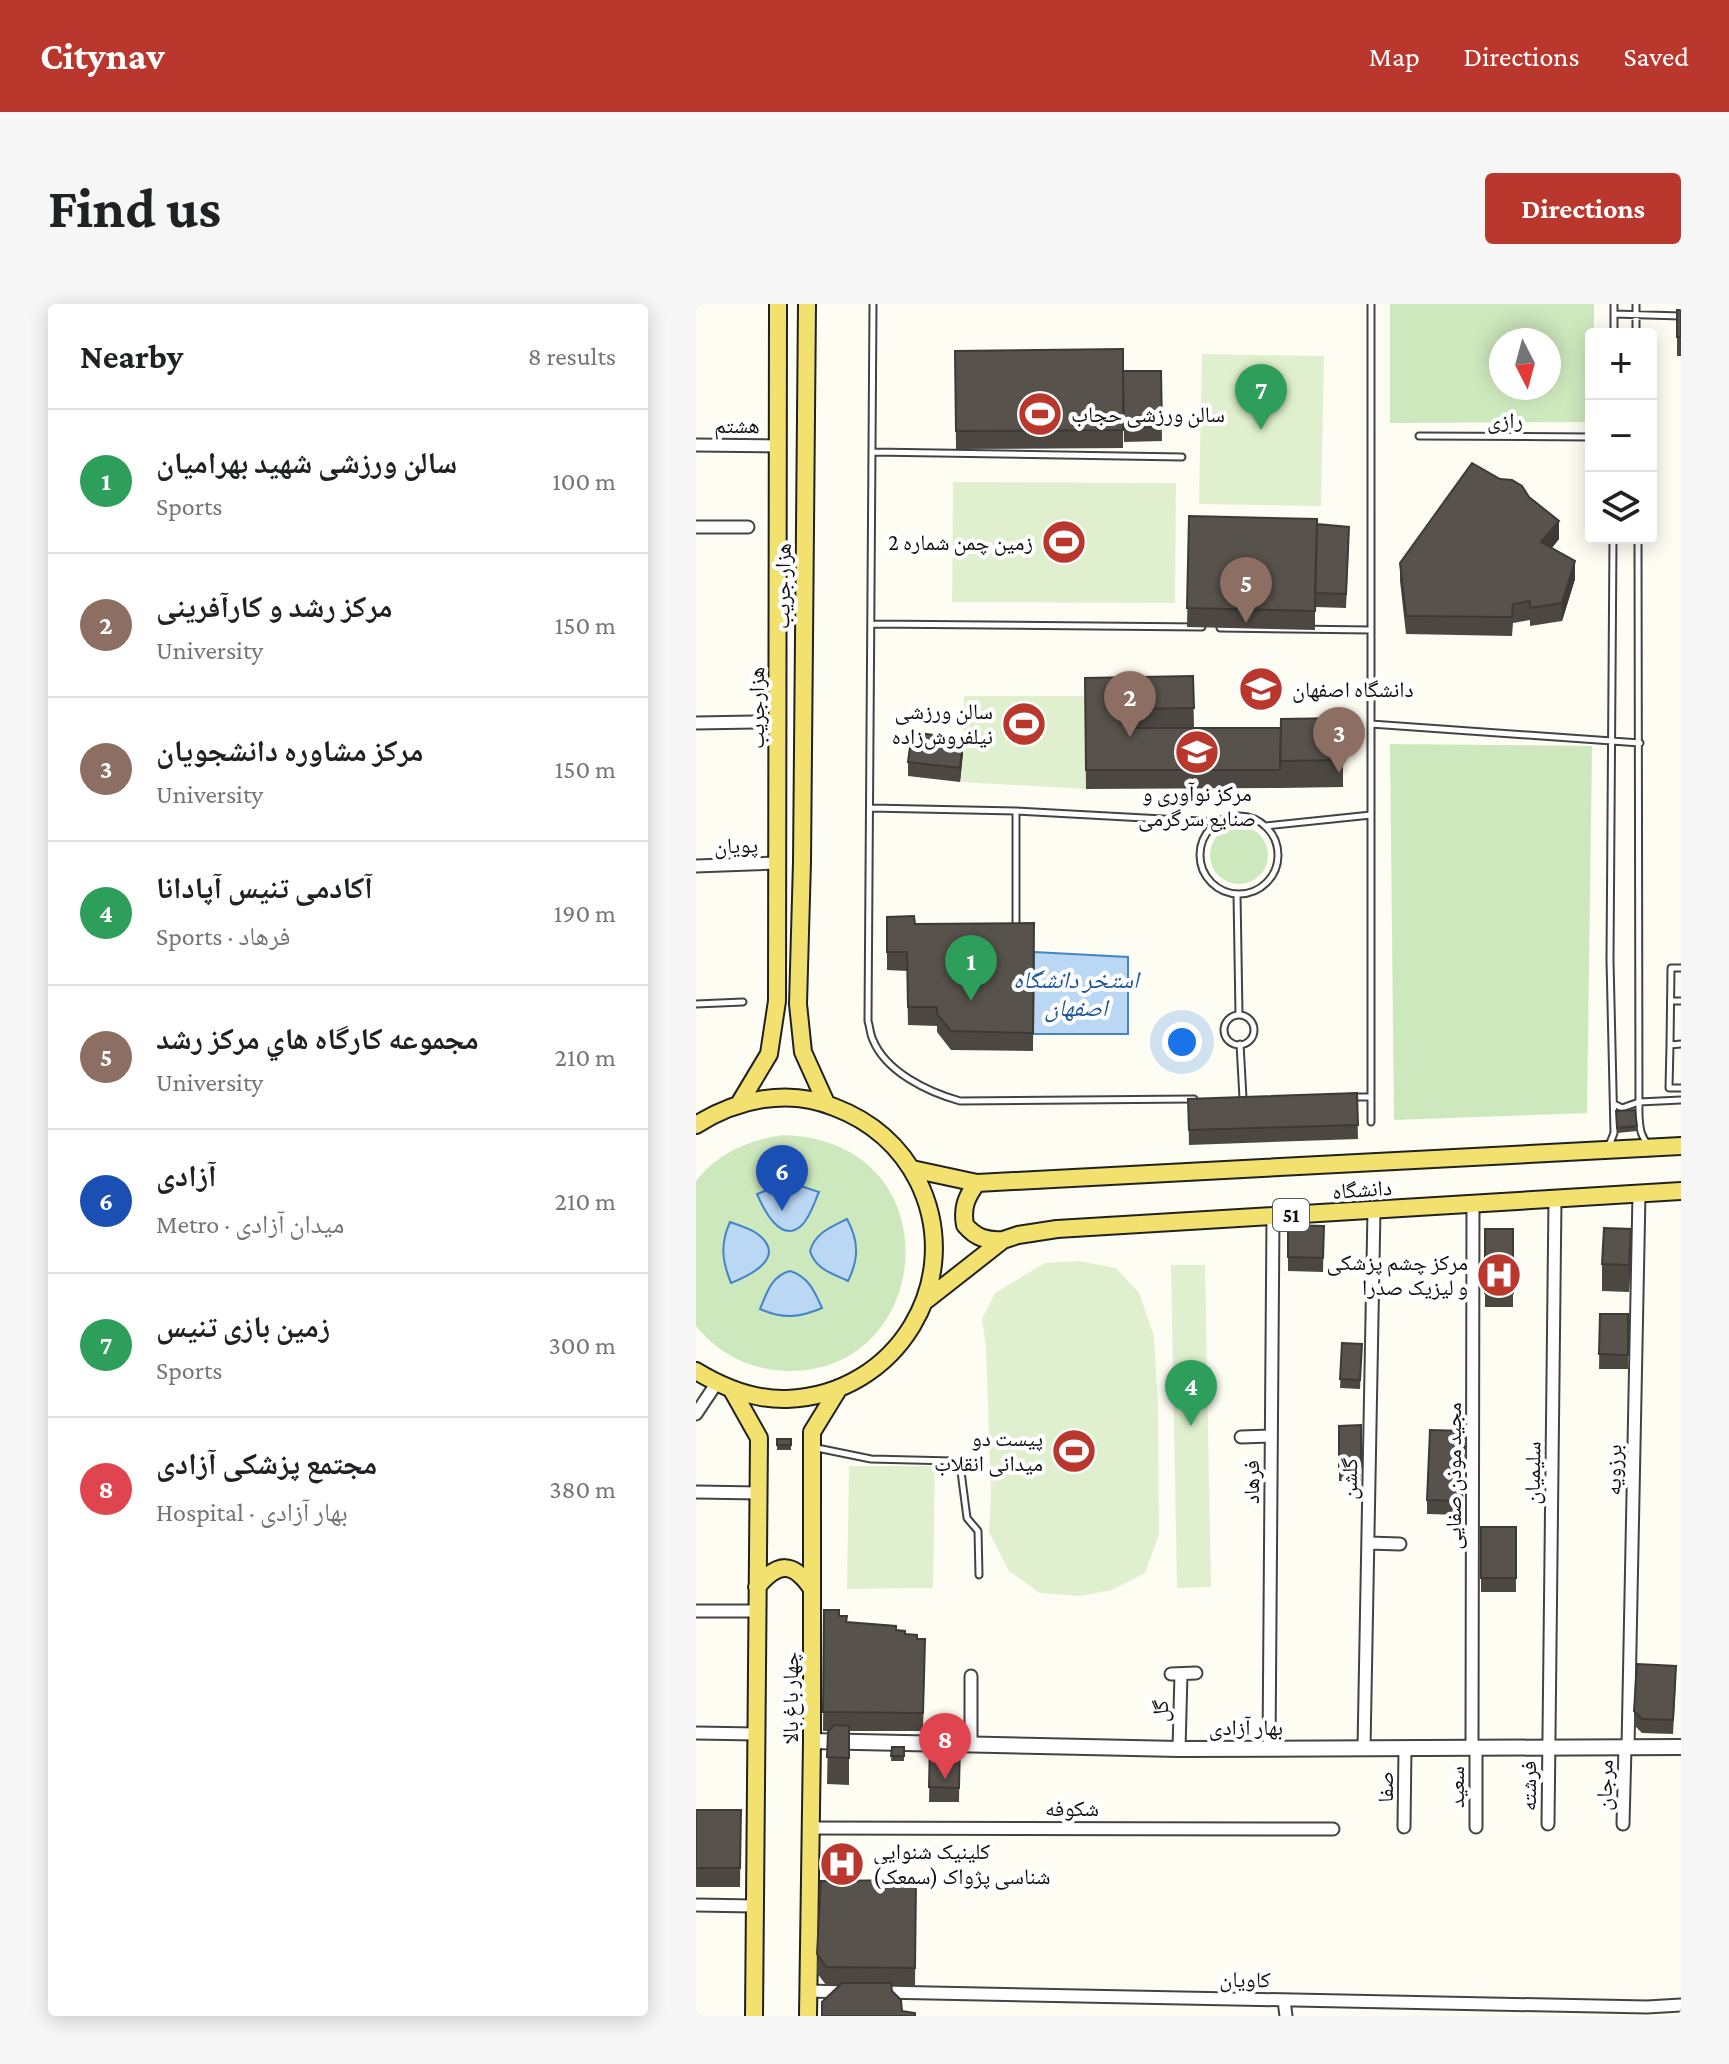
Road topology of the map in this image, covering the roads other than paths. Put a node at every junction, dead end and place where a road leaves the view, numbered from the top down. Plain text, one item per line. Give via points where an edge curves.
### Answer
1 (778, 304) edge
2 (807, 304) edge
3 (873, 304) edge
4 (1371, 304) edge
5 (1614, 304) edge
6 (1636, 304) edge
7 (1614, 314) junction
8 (1636, 316) junction
9 (1681, 316) edge
10 (1614, 328) edge
11 (1636, 328) edge
12 (1419, 436) dead end
13 (1585, 437) edge
14 (696, 445) edge
15 (778, 446) junction
16 (873, 452) junction
17 (1182, 457) dead end
18 (696, 527) edge
19 (748, 527) dead end
20 (1613, 544) edge
21 (1638, 544) edge
22 (871, 624) junction
23 (1371, 630) junction
24 (755, 722) dead end
25 (696, 723) edge
26 (1371, 724) junction
27 (1611, 741) junction
28 (1640, 743) junction
29 (778, 764) junction
30 (803, 764) junction
31 (870, 808) junction
32 (1016, 811) junction
33 (1371, 815) junction
34 (1218, 822) junction
35 (1265, 826) junction
36 (778, 863) junction
37 (696, 866) edge
38 (1237, 894) junction
39 (1016, 930) edge
40 (1681, 968) edge
41 (1671, 1001) junction
42 (1681, 1001) edge
43 (743, 1002) dead end
44 (696, 1004) edge
45 (1239, 1015) junction
46 (1240, 1044) junction
47 (1681, 1044) edge
48 (1670, 1045) junction
49 (1681, 1088) edge
50 (1339, 1097) edge
51 (1371, 1097) junction
52 (1243, 1098) edge
53 (1197, 1099) edge
54 (1681, 1100) edge
55 (1639, 1102) junction
56 (826, 1103) junction
57 (739, 1104) junction
58 (1613, 1104) junction
59 (1371, 1122) dead end
60 (696, 1125) edge
61 (1681, 1146) edge
62 (1652, 1148) junction
63 (1602, 1150) junction
64 (912, 1169) junction
65 (977, 1183) junction
66 (1681, 1191) edge
67 (1639, 1194) junction
68 (1555, 1199) junction
69 (1473, 1204) junction
70 (1374, 1210) junction
71 (1273, 1216) junction
72 (1003, 1240) junction
73 (924, 1302) junction
74 (696, 1371) edge
75 (724, 1387) junction
76 (839, 1388) junction
77 (696, 1414) edge
78 (1271, 1436) junction
79 (1241, 1437) dead end
80 (812, 1447) junction
81 (696, 1492) edge
82 (759, 1493) junction
83 (1368, 1543) junction
84 (1400, 1544) dead end
85 (979, 1575) dead end
86 (757, 1587) junction
87 (812, 1589) junction
88 (696, 1611) edge
89 (757, 1611) junction
90 (1196, 1673) dead end
91 (971, 1676) dead end
92 (696, 1733) edge
93 (756, 1734) junction
94 (812, 1741) junction
95 (971, 1744) junction
96 (1474, 1747) junction
97 (1548, 1747) junction
98 (1626, 1747) junction
99 (1681, 1747) edge
100 (1364, 1748) junction
101 (1405, 1748) junction
102 (1179, 1749) junction
103 (1269, 1749) junction
104 (1548, 1824) dead end
105 (1623, 1824) dead end
106 (1404, 1827) dead end
107 (1476, 1827) dead end
108 (810, 1828) junction
109 (1333, 1829) dead end
110 (696, 1905) edge
111 (754, 1906) junction
112 (808, 1991) junction
113 (856, 1992) edge
114 (872, 1992) edge
115 (1284, 2000) junction
116 (1681, 2005) edge
117 (1647, 2011) edge
118 (754, 2016) edge
119 (808, 2016) edge
120 (1286, 2016) edge

1 - 15 main road, هزارجریب
2 - 30 main road, هزار جریب
3 - 16 lane
4 - 23 lane
5 - 7 lane
6 - 8 lane
7 - 8 lane
7 - 10 lane
8 - 9 lane
8 - 11 lane
12 - 13 lane, رازی
14 - 15 street, هشتم
15 - 29 main road, هزارجریب
16 - 17 lane
16 - 22 lane
18 - 19 street
20 - 27 lane
21 - 28 lane
22 - 23 lane
22 - 31 lane
23 - 26 lane
24 - 25 street
26 - 27 lane
26 - 33 lane
27 - 28 lane
27 - 58 lane
28 - 55 lane
29 - 30 main road
29 - 36 main road, هزارجریب
30 - 56 main road, هزار جریب via 798,1004 803,1052
31 - 32 lane
31 - 53 lane via 868,1021 873,1040 899,1071 916,1084 960,1101
32 - 34 lane
32 - 39 lane
33 - 35 lane
33 - 51 lane
34 - 35 lane via 1243,817
34 - 38 lane via 1202,842 1202,867 1215,886
35 - 38 lane via 1277,843 1275,871 1260,889
36 - 37 street, پویان
36 - 57 main road, هزارجریب via 777,1001 769,1054
38 - 45 lane
40 - 41 lane via 1671,968
41 - 42 lane
41 - 48 lane
43 - 44 lane
45 - 46 lane via 1249,1018 1254,1028 1252,1037
45 - 46 lane via 1229,1019 1224,1031
46 - 52 lane
47 - 48 lane
48 - 49 lane via 1669,1088
50 - 51 lane
51 - 59 lane
54 - 55 lane
55 - 58 lane via 1622,1108
55 - 62 lane via 1640,1131
56 - 57 main road via 767,1098
56 - 64 main road via 875,1128
57 - 60 main road
58 - 63 lane via 1614,1133
61 - 62 main road, دانشگاه / 51
62 - 63 main road, دانشگاه / 51
63 - 65 main road, دانشگاه / 51
64 - 65 main road, دانشگاه / 51
64 - 73 main road via 925,1194 935,1248
65 - 72 main road via 966,1199 965,1225 978,1237
66 - 67 main road, دانشگاه / 51
67 - 68 main road, دانشگاه / 51
67 - 98 street, برزویه
68 - 69 main road, دانشگاه / 51
68 - 97 street, سلیمیان
69 - 70 main road, دانشگاه / 51
69 - 96 street, مجید موذن صفایی
70 - 71 main road, دانشگاه / 51
70 - 83 street, گلشن
71 - 72 main road, دانشگاه / 51 via 1057,1229
71 - 78 street, فرهاد
72 - 73 main road, دانشگاه / 51
73 - 76 main road via 891,1354
74 - 75 main road
75 - 76 main road via 786,1399
75 - 77 street
75 - 82 main road, چهار باغ بالا via 759,1438
76 - 80 main road, چهار باغ بالا via 812,1432
78 - 79 street
78 - 103 street, فرهاد
80 - 85 lane via 871,1459 960,1464 967,1518 978,1531
80 - 87 main road, چهار باغ بالا
81 - 82 street
82 - 86 main road, چهار باغ بالا
83 - 84 street
83 - 100 street, گلشن
86 - 87 main road via 769,1573 794,1569
86 - 89 main road, چهار باغ بالا
87 - 94 main road, چهار باغ بالا
88 - 89 street
89 - 93 main road, چهار باغ بالا
90 - 102 street, گل via 1176,1674
91 - 95 street
92 - 93 street
93 - 111 main road, چهار باغ بالا via 748,1818
94 - 95 street, بهار آزادی
94 - 108 main road, چهار باغ بالا
95 - 102 street, بهار آزادی
96 - 97 street, بهار آزادی
96 - 101 street, بهار آزادی
96 - 107 street, سعید
97 - 98 street, بهار آزادی
97 - 104 street, فرشته
98 - 99 street, بهار آزادی
98 - 105 street, مرجان
100 - 101 street, بهار آزادی
100 - 103 street, بهار آزادی
101 - 106 street, صفا
102 - 103 street, بهار آزادی
108 - 109 street, شکوفه
108 - 112 main road, چهار باغ بالا
110 - 111 street
111 - 118 main road, چهار باغ بالا
112 - 113 street
112 - 119 main road, چهار باغ بالا
114 - 115 street, کاویان
115 - 117 street, کاویان
115 - 120 street
116 - 117 street, کاویان

